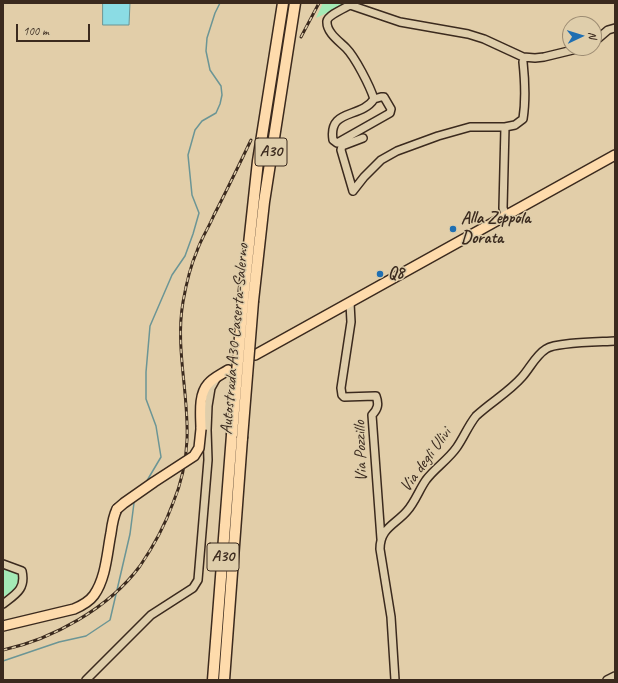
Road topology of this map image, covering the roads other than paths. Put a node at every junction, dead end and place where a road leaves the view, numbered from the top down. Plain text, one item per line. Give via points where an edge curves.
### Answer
1 (283, 3) edge
2 (295, 3) edge
3 (350, 4) edge
4 (615, 28) edge
5 (602, 35) edge
6 (562, 52) edge
7 (521, 60) junction
8 (374, 99) junction
9 (505, 127) junction
10 (363, 138) dead end
11 (615, 155) edge
12 (506, 216) junction
13 (350, 303) junction
14 (615, 341) edge
15 (255, 355) dead end
16 (228, 370) dead end
17 (217, 377) junction
18 (381, 539) junction
19 (3, 564) edge
20 (3, 604) edge
21 (3, 626) edge
22 (615, 676) edge
23 (86, 680) edge
24 (213, 680) edge
25 (224, 680) edge
26 (395, 680) edge
27 (607, 680) edge

1 - 24 highway, Autostrada A30 Caserta-Salerno / A30, bridge via 258,161 242,300
2 - 25 highway, Autostrada A30 Caserta-Salerno / A30, bridge via 265,195 253,301
3 - 7 street via 400,22 484,39 510,51
3 - 8 street via 329,17 328,28 352,55
4 - 5 street
6 - 7 street
7 - 9 street via 525,80 523,119 515,125
8 - 8 street via 372,103 340,118 331,131 333,140 337,143 390,112 391,108 384,98
9 - 10 street via 470,127 397,151 381,160 353,191 341,150 342,146
9 - 12 street via 503,208
11 - 12 main road
12 - 13 main road
13 - 15 main road
13 - 18 street, Via Pozzillo via 351,322 341,388 344,397 376,396 378,400 378,406 372,415
14 - 18 street, Via degli Ulivi via 558,345 545,349 512,387 477,416 466,429 459,445 427,480 407,511 388,528
16 - 17 main road
17 - 21 main road, bridge via 205,388 201,406 199,448 194,456 117,509 104,569 94,596 84,605 74,609
17 - 23 street via 211,388 208,406 208,460 198,580 193,588 151,615
18 - 26 street via 380,549 391,616
19 - 20 street via 22,571 23,584 19,591
22 - 27 street

